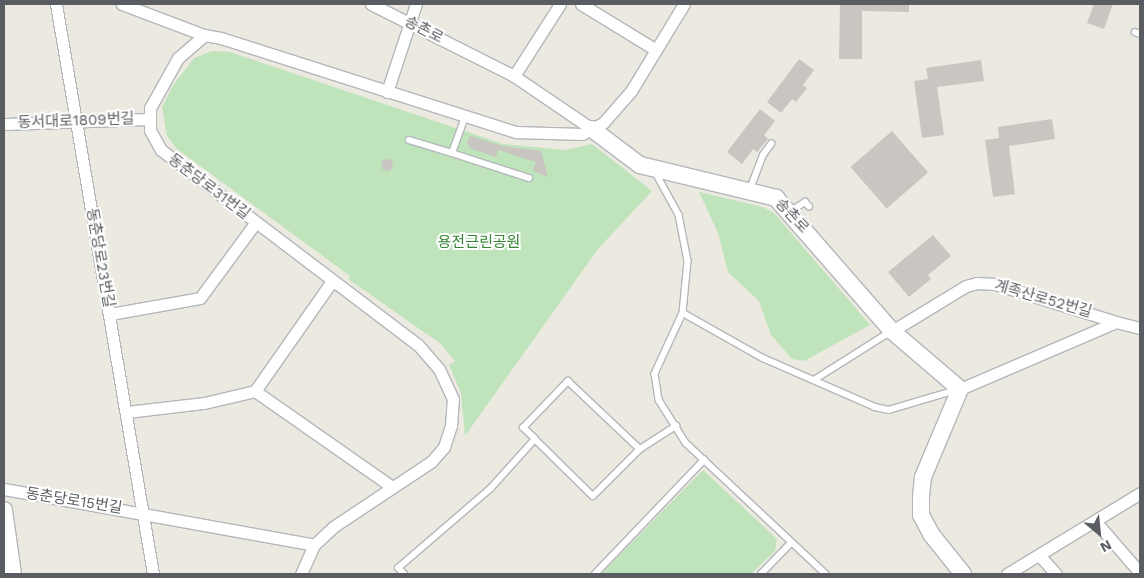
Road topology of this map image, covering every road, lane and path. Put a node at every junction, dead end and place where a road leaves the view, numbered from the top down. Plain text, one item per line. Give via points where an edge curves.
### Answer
1 (56, 4) edge
2 (122, 4) edge
3 (371, 4) edge
4 (416, 4) edge
5 (560, 4) edge
6 (581, 4) edge
7 (684, 4) edge
8 (410, 22) junction
9 (204, 35) junction
10 (656, 50) junction
11 (514, 76) junction
12 (387, 92) junction
13 (466, 118) junction
14 (149, 119) junction
15 (76, 121) junction
16 (4, 124) edge
17 (592, 129) junction
18 (409, 140) dead end
19 (771, 144) dead end
20 (452, 153) junction
21 (654, 169) junction
22 (528, 178) dead end
23 (750, 189) junction
24 (809, 206) dead end
25 (790, 212) junction
26 (256, 222) junction
27 (332, 281) junction
28 (683, 313) junction
29 (110, 314) junction
30 (1116, 322) junction
31 (1140, 328) edge
32 (892, 331) junction
33 (814, 380) junction
34 (960, 389) junction
35 (255, 391) junction
36 (127, 412) junction
37 (676, 426) junction
38 (535, 438) junction
39 (640, 449) junction
40 (704, 460) junction
41 (392, 488) junction
42 (4, 489) edge
43 (1140, 493) edge
44 (4, 510) edge
45 (145, 513) junction
46 (1096, 522) junction
47 (791, 543) junction
48 (314, 545) junction
49 (1039, 555) junction
50 (13, 574) edge
51 (153, 574) edge
52 (302, 574) edge
53 (404, 574) edge
54 (595, 574) edge
55 (761, 574) edge
56 (826, 574) edge
57 (963, 574) edge
58 (1007, 574) edge
59 (1056, 574) edge
60 (1140, 574) edge

1 - 15 street, 동춘당로23번길
2 - 9 street
3 - 8 street, 송촌로
4 - 8 street
5 - 11 street
6 - 10 street
7 - 10 street
8 - 11 street, 송촌로
8 - 12 street
9 - 12 street
9 - 14 street via 178,58 150,108
10 - 17 street via 631,90 603,122
11 - 17 street, 송촌로
12 - 13 street
13 - 17 street via 516,132 574,134
13 - 20 lane
14 - 15 street, 동서대로1809번길
14 - 26 street, 동춘당로31번길 via 150,130 161,150
15 - 16 street, 동서대로1809번길
15 - 29 street, 동춘당로23번길
17 - 21 street, 송촌로 via 640,164
18 - 20 lane
19 - 23 lane via 763,155
20 - 22 lane
21 - 23 street, 송촌로
21 - 28 lane via 672,199 683,231 688,261
23 - 25 street, 송촌로 via 776,198
24 - 25 lane via 805,202
25 - 32 street, 송촌로
26 - 27 street, 동춘당로31번길
26 - 29 street via 200,298
27 - 35 street
27 - 41 street, 동춘당로31번길 via 418,345 439,370 453,399 451,426 444,447 431,462
28 - 33 lane via 764,358
28 - 37 lane via 655,374 659,400
29 - 36 street, 동춘당로23번길
30 - 31 street, 계족산로52번길
30 - 32 street, 계족산로52번길 via 994,284 977,283 966,286
30 - 34 street, 계족산로52번길
32 - 33 lane
32 - 34 street, 송촌로
33 - 34 lane via 875,407 890,410
34 - 57 street via 923,477 920,497 921,515 931,534
35 - 36 street via 204,403
35 - 41 street
36 - 45 street, 동춘당로23번길
37 - 39 lane
37 - 40 lane via 686,443
38 - 39 lane via 593,496
38 - 39 lane via 523,428 568,381
38 - 53 lane via 490,488 398,568
40 - 47 lane
40 - 54 lane
41 - 48 street, 동춘당로31번길 via 347,515
42 - 45 street, 동춘당로15번길
43 - 46 street
44 - 50 street, 동춘당로15번길
45 - 48 street
45 - 51 street, 동춘당로23번길
46 - 49 street
46 - 60 street
47 - 55 lane
47 - 56 lane
48 - 52 street, 동춘당로31번길
49 - 58 street
49 - 59 street

